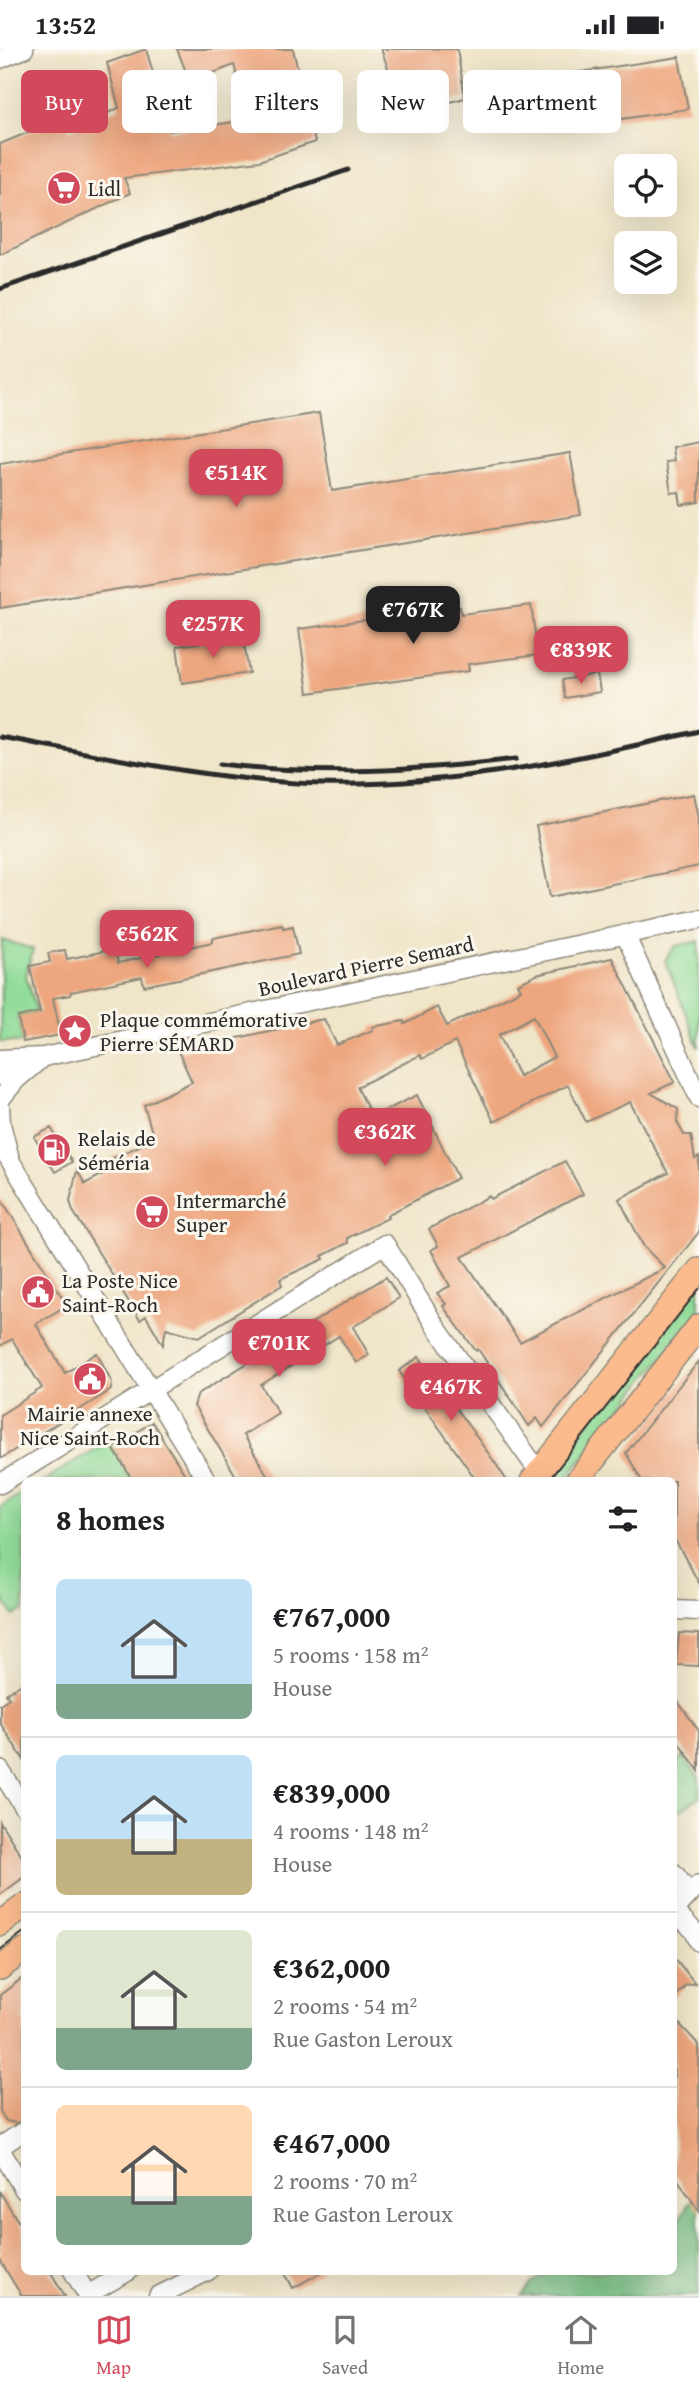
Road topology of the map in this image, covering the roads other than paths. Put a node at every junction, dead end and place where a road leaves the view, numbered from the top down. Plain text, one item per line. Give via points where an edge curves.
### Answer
1 (24, 49) edge
2 (0, 58) edge
3 (699, 919) edge
4 (625, 934) junction
5 (43, 1057) junction
6 (0, 1059) edge
7 (0, 1076) edge
8 (699, 1098) edge
9 (0, 1100) edge
10 (0, 1106) edge
11 (0, 1144) edge
12 (11, 1161) junction
13 (699, 1270) edge
14 (699, 1326) edge
15 (151, 1391) junction
16 (535, 1476) edge
17 (205, 1477) edge
18 (580, 1477) edge
19 (0, 1484) edge
20 (677, 1610) edge
21 (699, 1611) edge
22 (0, 1770) edge
23 (21, 1802) edge
24 (677, 1875) edge
25 (694, 1888) edge
26 (677, 1907) edge
27 (21, 1908) edge
28 (677, 1913) edge
29 (0, 1924) edge
30 (699, 1942) edge
31 (21, 1952) edge
32 (0, 1968) edge
33 (21, 2133) edge
34 (0, 2148) edge
35 (21, 2185) edge
36 (76, 2275) edge
37 (123, 2275) edge
38 (200, 2275) edge
39 (88, 2295) edge
40 (158, 2296) edge

1 - 2 street
3 - 4 street, Boulevard Pierre Semard
4 - 5 street, Boulevard Pierre Semard
4 - 8 street
5 - 6 street, Boulevard Pierre Semard
5 - 7 street, Boulevard Pierre Semard
5 - 9 street
10 - 12 street
11 - 12 street
12 - 15 street
13 - 16 main road
14 - 18 main road
15 - 16 street via 385,1244
15 - 17 street
15 - 19 street
20 - 21 street
22 - 23 street
24 - 25 street
25 - 26 street
27 - 29 main road
28 - 30 street
31 - 32 main road
33 - 34 street
34 - 35 street
36 - 39 street
37 - 39 street
38 - 40 street

